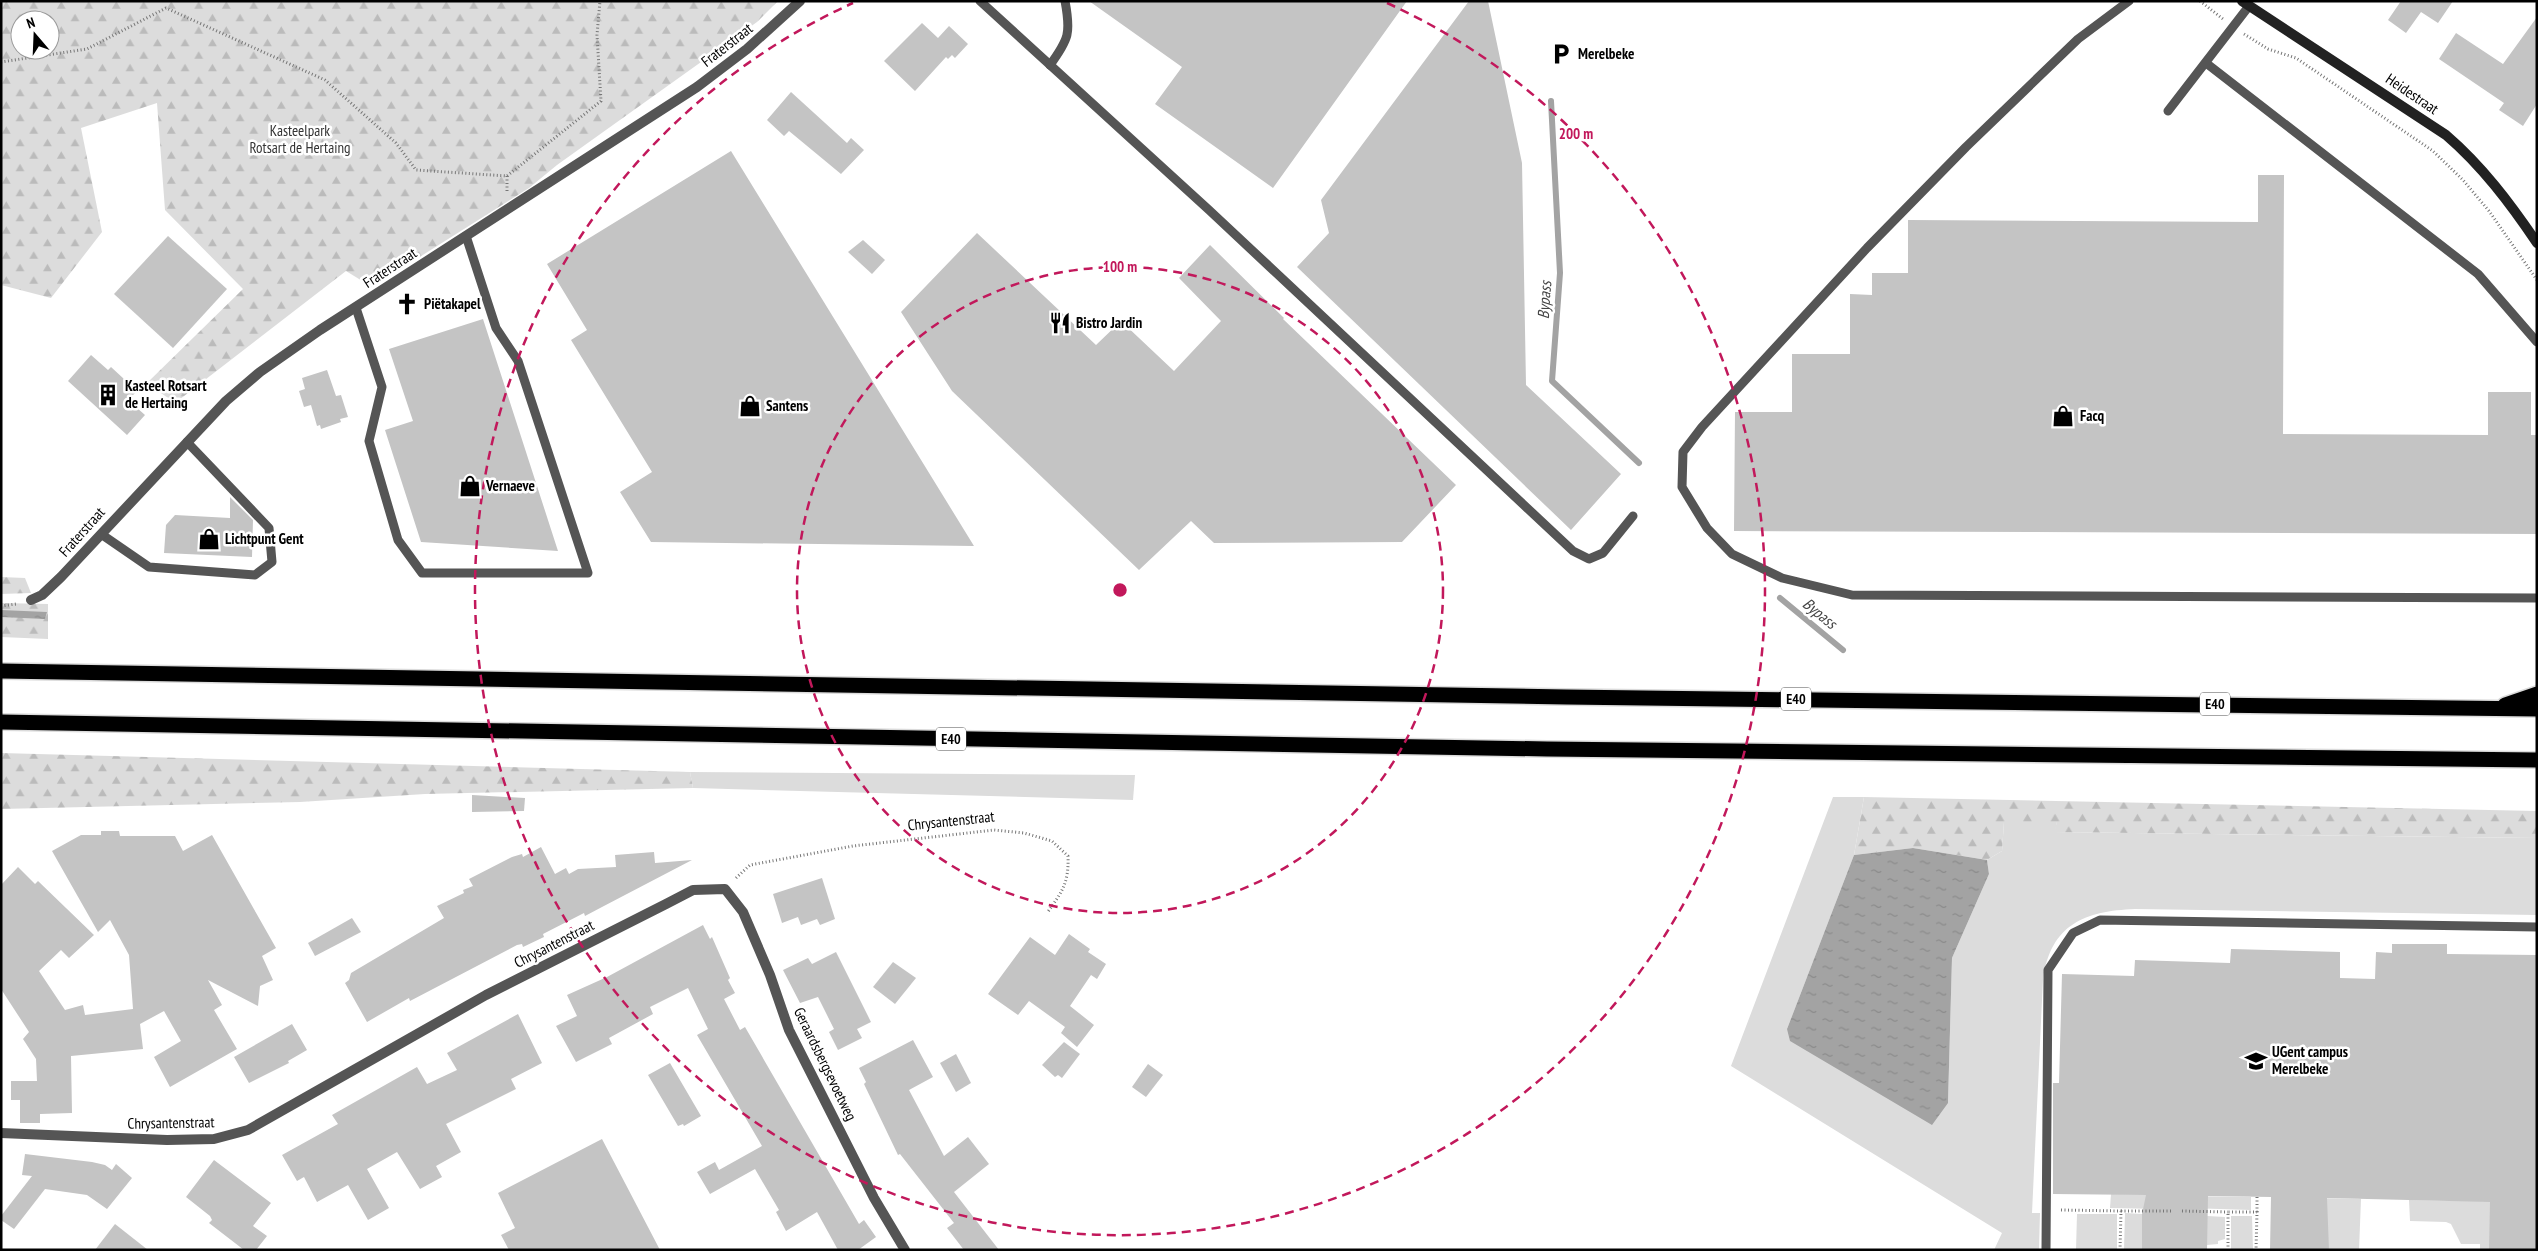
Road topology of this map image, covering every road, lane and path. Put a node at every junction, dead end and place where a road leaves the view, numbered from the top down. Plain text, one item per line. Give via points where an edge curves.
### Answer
1 (600, 1) edge
2 (800, 1) edge
3 (980, 1) edge
4 (1065, 1) edge
5 (2128, 1) edge
6 (2200, 1) edge
7 (2248, 3) edge
8 (2234, 28) junction
9 (1, 62) edge
10 (2206, 63) junction
11 (1050, 65) junction
12 (2168, 111) dead end
13 (466, 236) junction
14 (2537, 243) edge
15 (2536, 278) edge
16 (356, 308) junction
17 (2537, 342) edge
18 (187, 442) junction
19 (1633, 516) dead end
20 (101, 534) junction
21 (2537, 598) edge
22 (31, 600) dead end
23 (1, 671) edge
24 (2537, 694) edge
25 (2498, 708) junction
26 (2537, 709) edge
27 (1, 722) edge
28 (2537, 760) edge
29 (725, 889) junction
30 (1047, 913) dead end
31 (2537, 927) edge
32 (1, 1133) edge
33 (2257, 1197) dead end
34 (2046, 1210) junction
35 (2121, 1210) junction
36 (2172, 1211) dead end
37 (2182, 1211) dead end
38 (2228, 1212) junction
39 (2257, 1212) junction
40 (905, 1250) edge
41 (2046, 1250) edge
42 (2120, 1250) edge
43 (2228, 1250) edge
44 (2256, 1250) edge

1 - 9 path via 597,35 601,101 507,176 416,170 396,143 325,80 166,8 88,49
2 - 13 street, Fraterstraat via 747,49 697,87
3 - 11 lane
4 - 11 lane via 1070,26 1064,46
5 - 21 lane via 2078,39 1966,147 1867,248 1702,427 1683,452 1682,487 1707,528 1732,554 1782,578 1852,595
6 - 8 path
7 - 8 lane
7 - 14 main road, Heidestraat via 2446,135 2464,150 2506,198
8 - 10 lane
8 - 15 path via 2268,49 2296,58 2433,151 2489,211
10 - 12 lane
10 - 17 lane via 2478,274
11 - 19 lane via 1573,551 1589,559 1603,553
13 - 16 street, Fraterstraat
13 - 16 lane via 496,328 518,361 588,573 422,573 398,540 369,441 382,387
16 - 18 street, Fraterstraat via 260,372 226,401
18 - 20 street, Fraterstraat
18 - 20 lane via 269,528 272,562 255,576 149,567
20 - 22 street, Fraterstraat via 61,577
23 - 25 highway, E40
24 - 25 highway
25 - 26 highway, E40
27 - 28 highway, E40 via 1537,749
29 - 30 path, Chrysantenstraat via 750,865 853,846 994,830 1024,833 1052,841 1068,856 1064,889
29 - 32 street, Chrysantenstraat via 693,890 486,995 248,1130 214,1139 167,1140
29 - 40 street, Geraardsbergsevoetweg via 743,912 789,1030 874,1198
31 - 34 lane via 2100,920 2073,934 2048,970
33 - 39 path
34 - 35 path
34 - 41 lane
35 - 36 path
35 - 42 path
37 - 38 path
38 - 39 path
38 - 43 path
39 - 44 path

